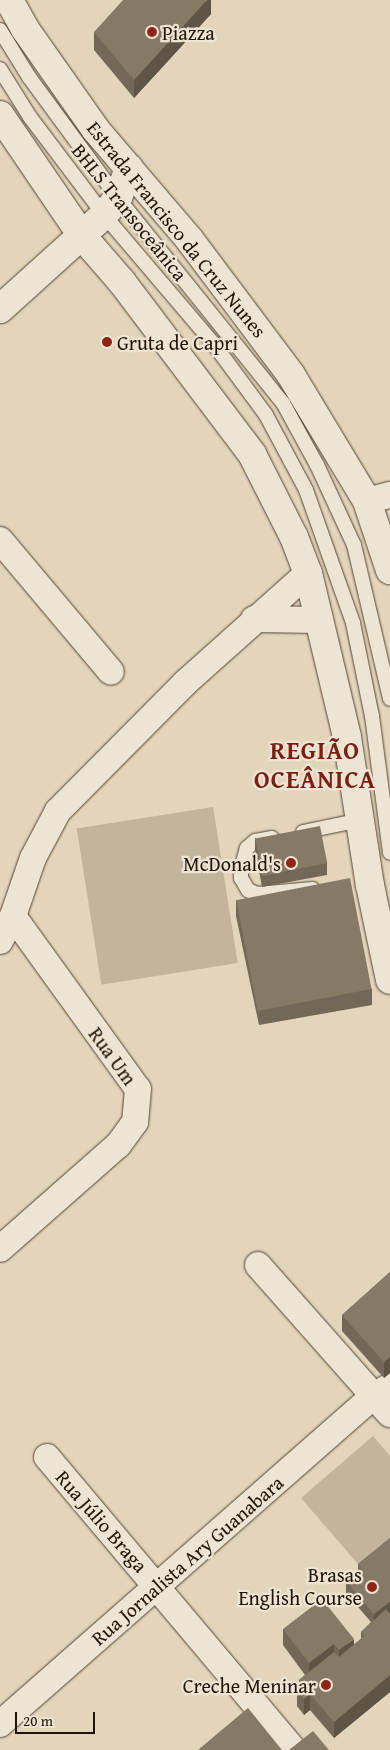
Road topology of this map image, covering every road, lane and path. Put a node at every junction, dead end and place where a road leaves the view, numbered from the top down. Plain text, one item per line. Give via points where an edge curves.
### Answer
1 (9, 0) edge
2 (0, 30) edge
3 (0, 68) edge
4 (0, 115) edge
5 (129, 168) junction
6 (111, 207) junction
7 (83, 237) junction
8 (0, 309) edge
9 (378, 498) edge
10 (0, 540) edge
11 (390, 570) edge
12 (308, 573) junction
13 (254, 619) junction
14 (320, 620) junction
15 (110, 672) dead end
16 (390, 699) edge
17 (359, 813) junction
18 (390, 853) edge
19 (329, 886) edge
20 (13, 916) junction
21 (0, 941) edge
22 (390, 980) edge
23 (0, 1249) edge
24 (258, 1265) dead end
25 (385, 1398) edge
26 (47, 1457) dead end
27 (158, 1586) junction
28 (0, 1724) edge
29 (290, 1746) dead end

1 - 5 main road, Estrada Francisco da Cruz Nunes via 25,29 96,130
2 - 6 lane, BHLS Transoceânica
3 - 6 lane, BHLS Transoceânica via 30,117
4 - 7 main road
5 - 6 main road
5 - 9 main road, Estrada Francisco da Cruz Nunes via 189,239
6 - 7 main road
6 - 16 lane, BHLS Transoceânica via 283,402 354,544
6 - 18 lane, BHLS Transoceânica via 266,415 306,490 353,623 372,716
7 - 8 main road
7 - 12 main road via 122,282 252,454 294,537
9 - 11 main road, Estrada Francisco da Cruz Nunes
10 - 15 street
12 - 13 street
12 - 14 main road
13 - 14 street
13 - 20 street via 185,683 58,811 33,858
14 - 17 main road via 348,737
17 - 19 lane via 351,822 255,841 247,848 241,878 248,890 257,894
17 - 22 main road via 363,887
20 - 21 street
20 - 23 street, Rua Um via 138,1088 135,1122 118,1146
24 - 25 street
25 - 27 street, Rua Jornalista Ary Guanabara
26 - 27 street, Rua Júlio Braga
27 - 28 street, Rua Jornalista Ary Guanabara
27 - 29 street, Rua Júlio Braga

